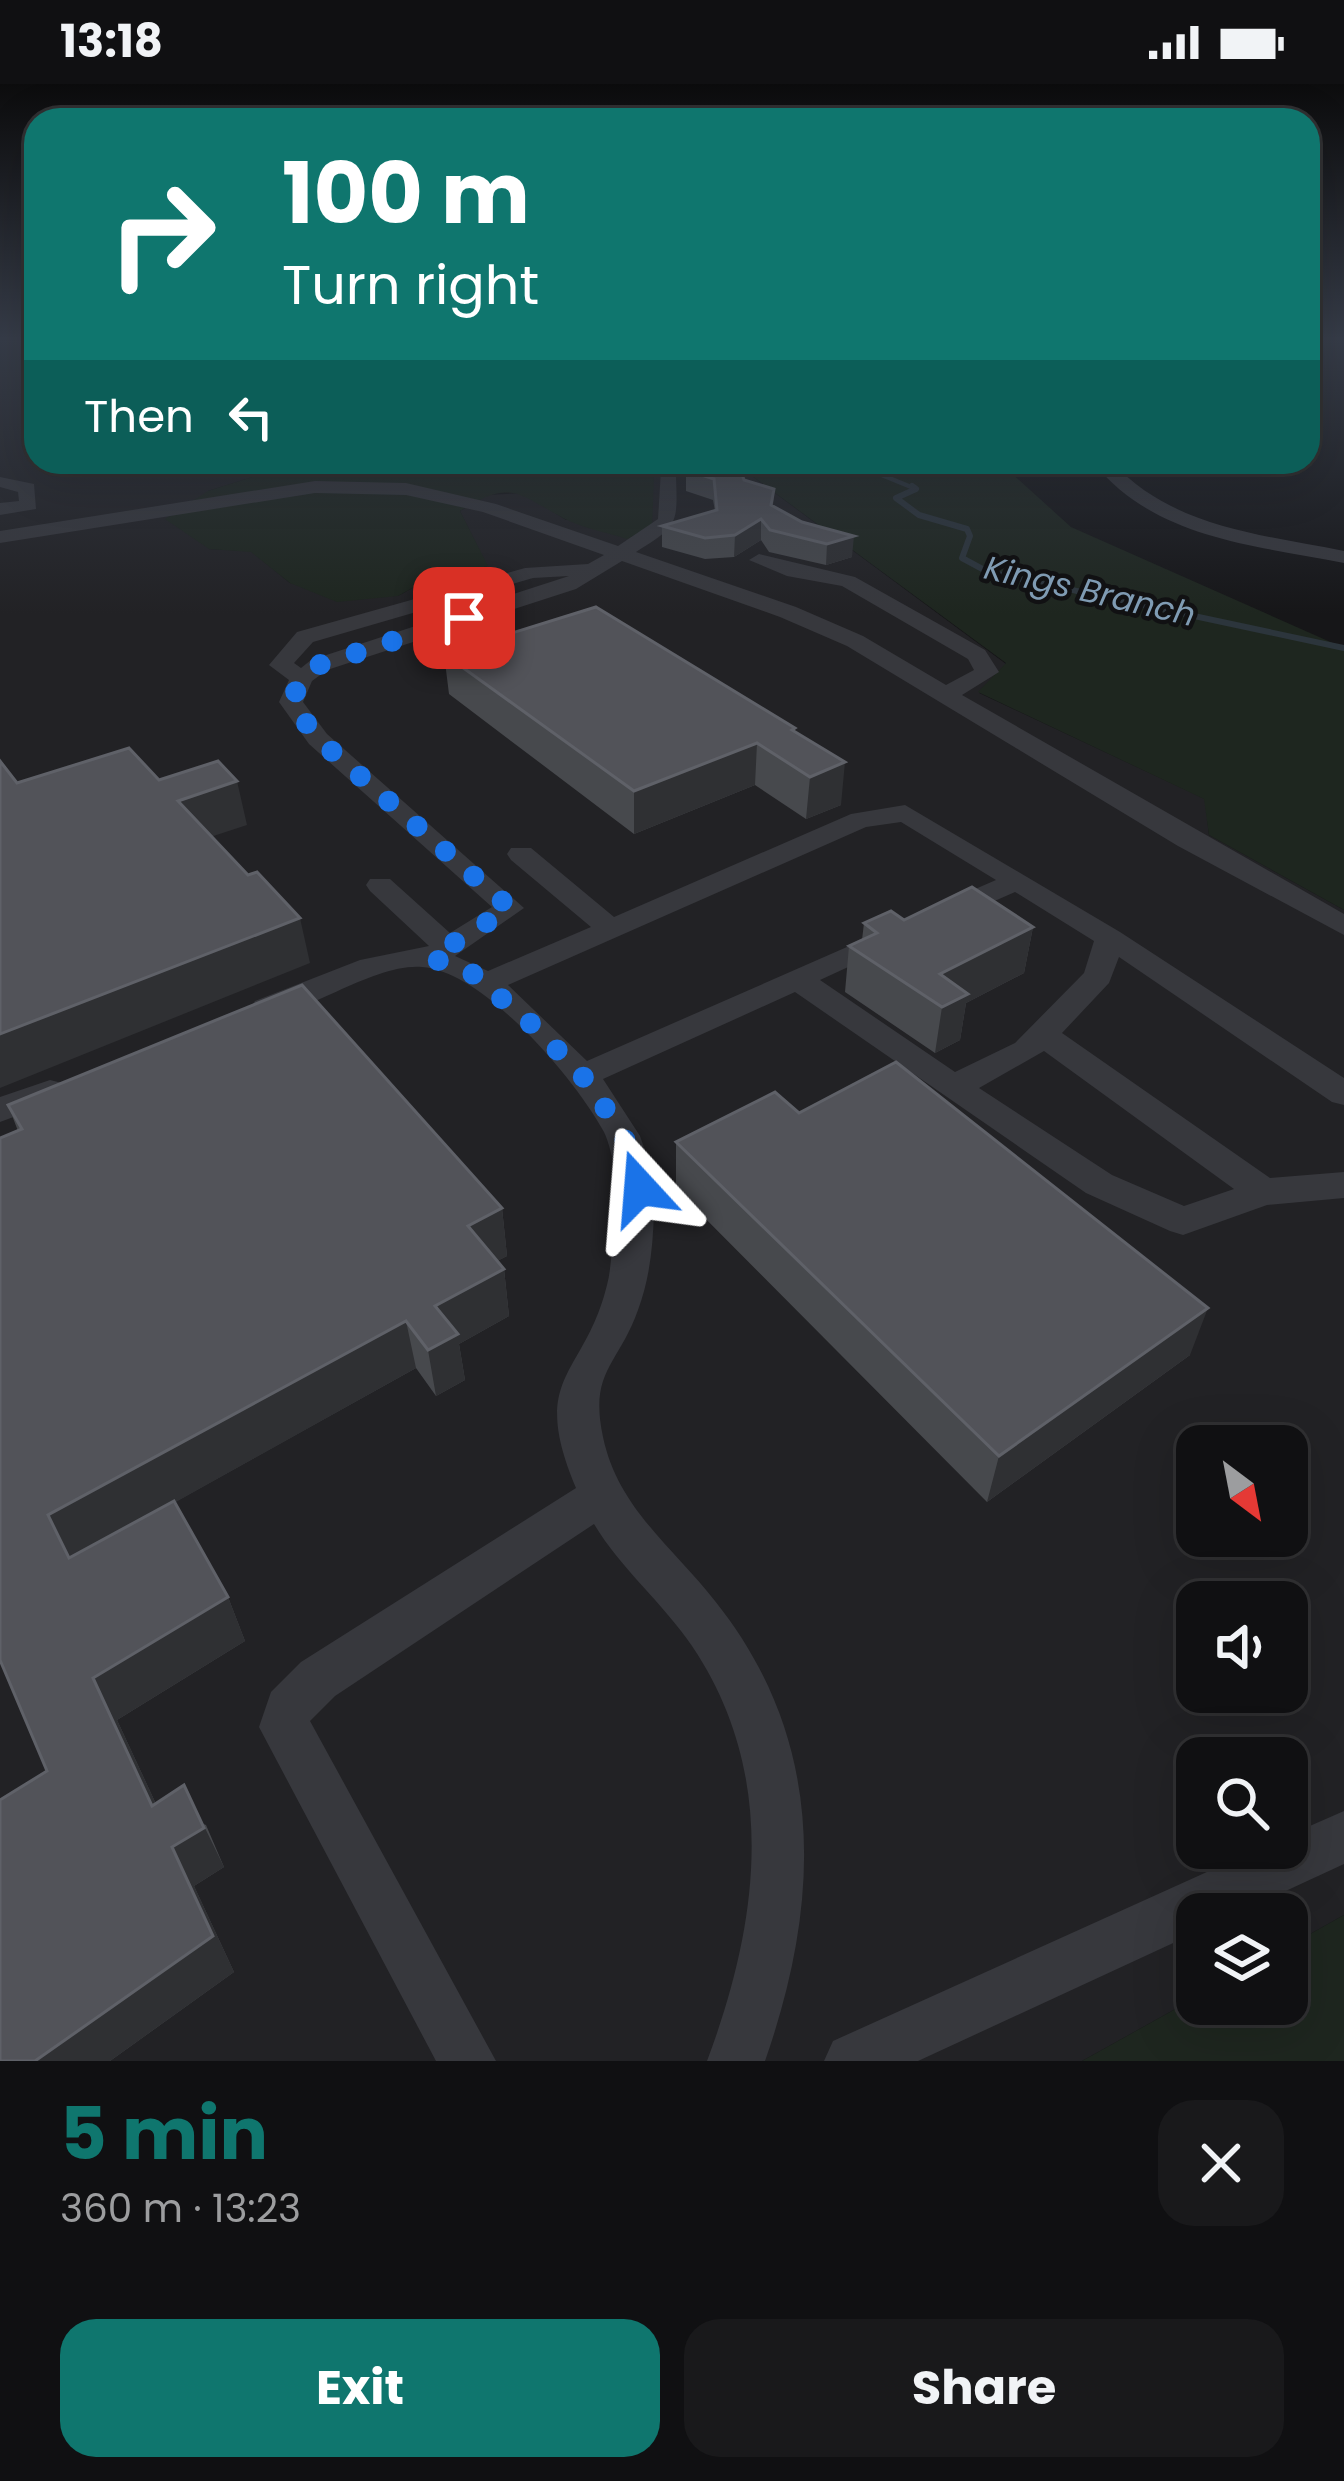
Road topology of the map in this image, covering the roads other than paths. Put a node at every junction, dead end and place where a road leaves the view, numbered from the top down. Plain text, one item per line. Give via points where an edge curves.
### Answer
1 (667, 474) edge
2 (1113, 474) edge
3 (0, 482) edge
4 (0, 509) edge
5 (0, 537) edge
6 (623, 555) junction
7 (1344, 557) edge
8 (760, 560) dead end
9 (947, 694) junction
10 (521, 854) dead end
11 (1017, 881) junction
12 (380, 885) dead end
13 (1344, 926) edge
14 (611, 929) junction
15 (1109, 938) junction
16 (438, 952) junction
17 (796, 978) junction
18 (485, 984) junction
19 (238, 1019) edge
20 (1042, 1034) junction
21 (582, 1076) junction
22 (86, 1077) edge
23 (953, 1087) junction
24 (1344, 1094) edge
25 (0, 1110) edge
26 (1344, 1184) edge
27 (1264, 1192) junction
28 (602, 1495) junction
29 (1344, 1837) edge
30 (467, 2061) edge
31 (736, 2061) edge
32 (854, 2061) edge

1 - 6 street via 668,520
2 - 7 street via 1136,499 1168,515
3 - 4 street via 26,488 28,505
5 - 6 street via 248,494 366,485 489,508
6 - 9 street via 805,619
6 - 16 street via 544,593 344,654 302,678 291,702 318,739 510,908
8 - 9 street via 848,580 977,655 987,672
9 - 13 street
10 - 14 street
11 - 14 street via 905,814 860,820
11 - 15 street
11 - 17 street
12 - 16 street
14 - 18 street
15 - 20 street via 1098,976
15 - 24 street
16 - 18 street
16 - 19 street via 367,969
17 - 21 street
17 - 23 street
18 - 21 street
20 - 23 street via 1026,1052
20 - 27 street
21 - 28 street via 624,1137 638,1200 614,1323 576,1393
22 - 25 street
23 - 27 street via 1100,1184 1183,1222
26 - 27 street
28 - 30 street via 318,1679 288,1708 284,1727
28 - 31 street via 614,1520 711,1632 760,1721 780,1804 781,1903 758,2008
29 - 32 street

